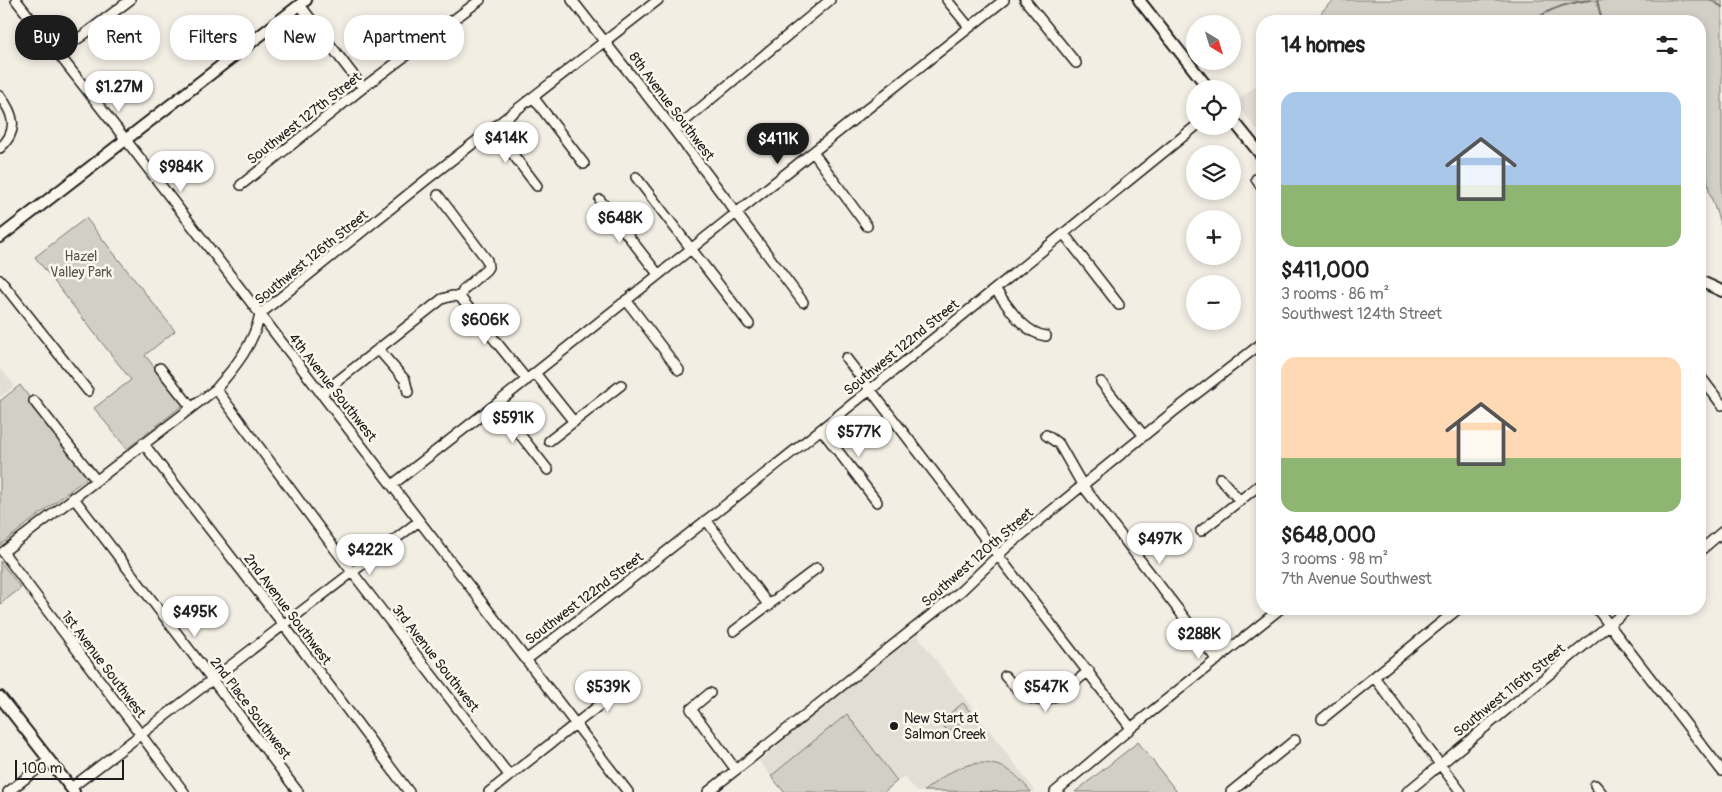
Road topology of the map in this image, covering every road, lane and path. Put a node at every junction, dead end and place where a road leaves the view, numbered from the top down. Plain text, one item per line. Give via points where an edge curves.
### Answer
1 (16, 0) edge
2 (130, 0) edge
3 (480, 0) edge
4 (572, 0) edge
5 (658, 0) edge
6 (830, 0) edge
7 (947, 0) edge
8 (1004, 0) edge
9 (1025, 0) edge
10 (1139, 0) edge
11 (303, 2) edge
12 (28, 15) edge
13 (969, 27) junction
14 (78, 39) edge
15 (605, 42) junction
16 (63, 60) edge
17 (1076, 63) dead end
18 (1202, 80) edge
19 (363, 88) junction
20 (0, 96) edge
21 (533, 97) junction
22 (493, 128) junction
23 (674, 130) junction
24 (1241, 130) edge
25 (1186, 134) edge
26 (126, 140) junction
27 (0, 148) edge
28 (1256, 149) edge
29 (813, 152) junction
30 (584, 164) dead end
31 (636, 177) dead end
32 (241, 185) dead end
33 (537, 186) dead end
34 (438, 195) dead end
35 (600, 200) dead end
36 (736, 213) junction
37 (867, 226) dead end
38 (1064, 234) junction
39 (0, 237) edge
40 (692, 248) junction
41 (658, 274) junction
42 (0, 280) edge
43 (1706, 283) edge
44 (995, 289) junction
45 (1722, 290) edge
46 (460, 296) junction
47 (626, 300) junction
48 (803, 302) dead end
49 (1119, 306) dead end
50 (260, 314) junction
51 (749, 324) dead end
52 (1046, 336) dead end
53 (378, 348) junction
54 (1256, 348) edge
55 (846, 358) dead end
56 (160, 368) dead end
57 (679, 370) dead end
58 (535, 373) junction
59 (527, 380) junction
60 (1100, 382) dead end
61 (1706, 384) edge
62 (621, 385) dead end
63 (216, 389) junction
64 (870, 389) junction
65 (88, 391) dead end
66 (408, 392) dead end
67 (321, 394) junction
68 (34, 401) dead end
69 (496, 404) junction
70 (1722, 405) edge
71 (191, 407) junction
72 (574, 422) junction
73 (821, 429) junction
74 (1046, 435) dead end
75 (1144, 436) junction
76 (549, 441) dead end
77 (143, 443) junction
78 (548, 470) dead end
79 (1220, 478) dead end
80 (96, 480) junction
81 (392, 486) junction
82 (1083, 486) junction
83 (1256, 488) edge
84 (73, 497) junction
85 (1240, 501) junction
86 (877, 502) dead end
87 (419, 521) junction
88 (707, 521) junction
89 (1201, 531) dead end
90 (1722, 532) edge
91 (1706, 545) edge
92 (3, 552) joint
93 (999, 555) junction
94 (817, 568) dead end
95 (352, 572) junction
96 (769, 606) junction
97 (1273, 615) edge
98 (1451, 615) edge
99 (1602, 615) edge
100 (1620, 615) edge
101 (283, 624) junction
102 (1609, 624) junction
103 (734, 631) dead end
104 (526, 660) junction
105 (1217, 660) junction
106 (1088, 671) junction
107 (1005, 676) dead end
108 (1374, 677) junction
109 (212, 679) junction
110 (615, 682) dead end
111 (710, 693) dead end
112 (0, 697) edge
113 (1322, 719) dead end
114 (575, 724) junction
115 (1132, 728) junction
116 (140, 735) junction
117 (1295, 740) dead end
118 (49, 760) junction
119 (1440, 764) junction
120 (736, 770) junction
121 (1722, 770) edge
122 (509, 775) junction
123 (72, 790) edge
124 (496, 790) edge
125 (8, 792) edge
126 (184, 792) edge
127 (298, 792) edge
128 (409, 792) edge
129 (628, 792) edge
130 (708, 792) edge
131 (1055, 792) edge
132 (1231, 792) edge
133 (1407, 792) edge
134 (1461, 792) edge

1 - 12 street, 4th Avenue Southwest
2 - 14 street
3 - 19 street, Southwest 127th Street
4 - 15 street, 8th Avenue Southwest
5 - 15 street, Southwest 126th Street
6 - 23 street
7 - 13 street
8 - 13 street
9 - 17 street
10 - 18 main road
11 - 19 street
11 - 26 main road
13 - 29 street
15 - 21 street, Southwest 126th Street
15 - 23 street, 8th Avenue Southwest
16 - 26 street, 4th Avenue Southwest
19 - 32 street, Southwest 127th Street
20 - 27 street via 9,109 13,124 10,136
21 - 22 street, Southwest 126th Street
21 - 30 street
22 - 33 street
22 - 50 street, Southwest 126th Street
23 - 36 street, 8th Avenue Southwest
24 - 28 main road
25 - 38 street, Southwest 122nd Street
26 - 39 main road
26 - 50 street, 4th Avenue Southwest
29 - 36 street
29 - 37 street
31 - 40 street
34 - 46 street via 488,260 486,270
35 - 41 street
36 - 40 street
36 - 48 street, 8th Avenue Southwest
38 - 44 street, Southwest 122nd Street
38 - 49 street
40 - 41 street
40 - 51 street
41 - 47 street
42 - 65 street
43 - 45 main road
44 - 52 street via 1028,329
44 - 64 street, Southwest 122nd Street
46 - 53 street via 442,299
46 - 59 street
47 - 57 street
47 - 58 street
50 - 63 street, Southwest 126th Street via 251,341
50 - 67 street, 4th Avenue Southwest
53 - 66 street via 405,380
53 - 67 street
54 - 75 street, Southwest 120th Street
55 - 64 street
56 - 71 street
58 - 59 street
58 - 72 street
59 - 69 street
60 - 75 street
61 - 70 street
62 - 72 street
63 - 71 street, Southwest 126th Street
63 - 95 street, 3rd Avenue Southwest
64 - 73 street, Southwest 122nd Street
64 - 93 street
67 - 81 street, 4th Avenue Southwest
68 - 80 street
69 - 78 street
69 - 81 street
71 - 77 street, Southwest 126th Street
72 - 76 street
73 - 86 street
73 - 88 street, Southwest 122nd Street
74 - 82 street via 1059,444
75 - 82 street, Southwest 120th Street
77 - 80 street, Southwest 126th Street
77 - 101 street, 2nd Avenue Southwest
79 - 85 street
80 - 84 street, Southwest 126th Street
81 - 87 street, 4th Avenue Southwest
82 - 93 street, Southwest 120th Street
82 - 105 street
83 - 85 street
84 - 92 street, Southwest 126th Street
84 - 109 street, 2nd Place Southwest
85 - 89 street
87 - 95 street
87 - 104 street, 4th Avenue Southwest
88 - 96 street
88 - 104 street, Southwest 122nd Street
90 - 91 street
92 - 116 street, 1st Avenue Southwest
93 - 106 street
93 - 120 street, Southwest 120th Street via 960,591
94 - 96 street
95 - 101 street
95 - 122 street, 3rd Avenue Southwest
96 - 103 street
97 - 105 street
98 - 108 street
99 - 102 street
100 - 102 street, Southwest 116th Street
101 - 109 street
101 - 128 street, 2nd Avenue Southwest
102 - 119 street, Southwest 116th Street
102 - 121 street
104 - 114 street, 4th Avenue Southwest
105 - 115 street
106 - 107 street via 1045,701 1026,697
106 - 115 street
108 - 113 street
108 - 119 street
109 - 116 street
109 - 127 street, 2nd Place Southwest
110 - 114 street via 606,700
111 - 120 street via 690,709
112 - 118 main road
114 - 122 street
114 - 129 street, 4th Avenue Southwest
115 - 131 street
116 - 123 street
116 - 126 street, 1st Avenue Southwest
117 - 132 street
118 - 123 main road
118 - 125 street
119 - 133 street, Southwest 116th Street
119 - 134 street
120 - 130 street, Southwest 120th Street
122 - 124 street

